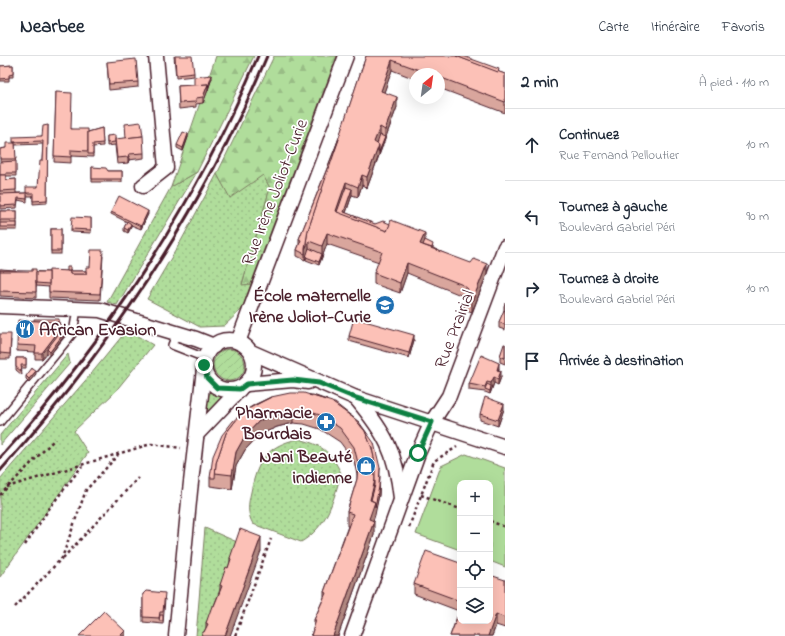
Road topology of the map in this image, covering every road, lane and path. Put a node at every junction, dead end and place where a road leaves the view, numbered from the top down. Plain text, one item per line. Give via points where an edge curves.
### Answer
1 (156, 56) edge
2 (346, 56) edge
3 (143, 186) dead end
4 (505, 247) edge
5 (0, 306) edge
6 (77, 309) junction
7 (177, 333) junction
8 (238, 342) junction
9 (214, 346) junction
10 (251, 352) junction
11 (205, 364) junction
12 (319, 383) junction
13 (244, 387) junction
14 (356, 398) junction
15 (0, 422) edge
16 (432, 422) junction
17 (196, 434) junction
18 (55, 438) dead end
19 (458, 446) dead end
20 (176, 447) dead end
21 (505, 447) edge
22 (119, 454) junction
23 (82, 465) junction
24 (138, 478) dead end
25 (7, 487) junction
26 (0, 494) edge
27 (421, 495) junction
28 (401, 502) junction
29 (457, 509) edge
30 (493, 522) edge
31 (505, 527) edge
32 (408, 528) dead end
33 (271, 539) dead end
34 (25, 545) dead end
35 (62, 558) junction
36 (15, 607) dead end
37 (176, 636) edge
38 (235, 636) edge
39 (352, 636) edge

1 - 3 street via 166,168
2 - 8 street, Rue Irène Joliot-Curie
4 - 16 street, Rue Prairial via 449,396
5 - 6 street
6 - 7 street via 100,310
6 - 15 lane via 73,334
7 - 9 street
7 - 11 lane via 172,345
8 - 9 street via 230,340
8 - 10 street
9 - 11 street
10 - 12 street
10 - 13 street via 255,369
11 - 13 street via 207,378 217,388
11 - 17 street
12 - 13 street via 293,380
12 - 14 street
13 - 17 street
14 - 16 street
14 - 28 street via 379,426 390,446 399,480
16 - 21 street
16 - 28 street, Rue Prairial
17 - 37 street
18 - 25 path
19 - 27 path via 434,461
20 - 22 path via 151,444
22 - 23 path
22 - 35 path via 86,490
23 - 25 path
23 - 34 path
24 - 35 path
25 - 26 path
27 - 29 path
27 - 32 path
28 - 39 street, Rue Prairial
30 - 31 path
33 - 38 path
35 - 36 path

